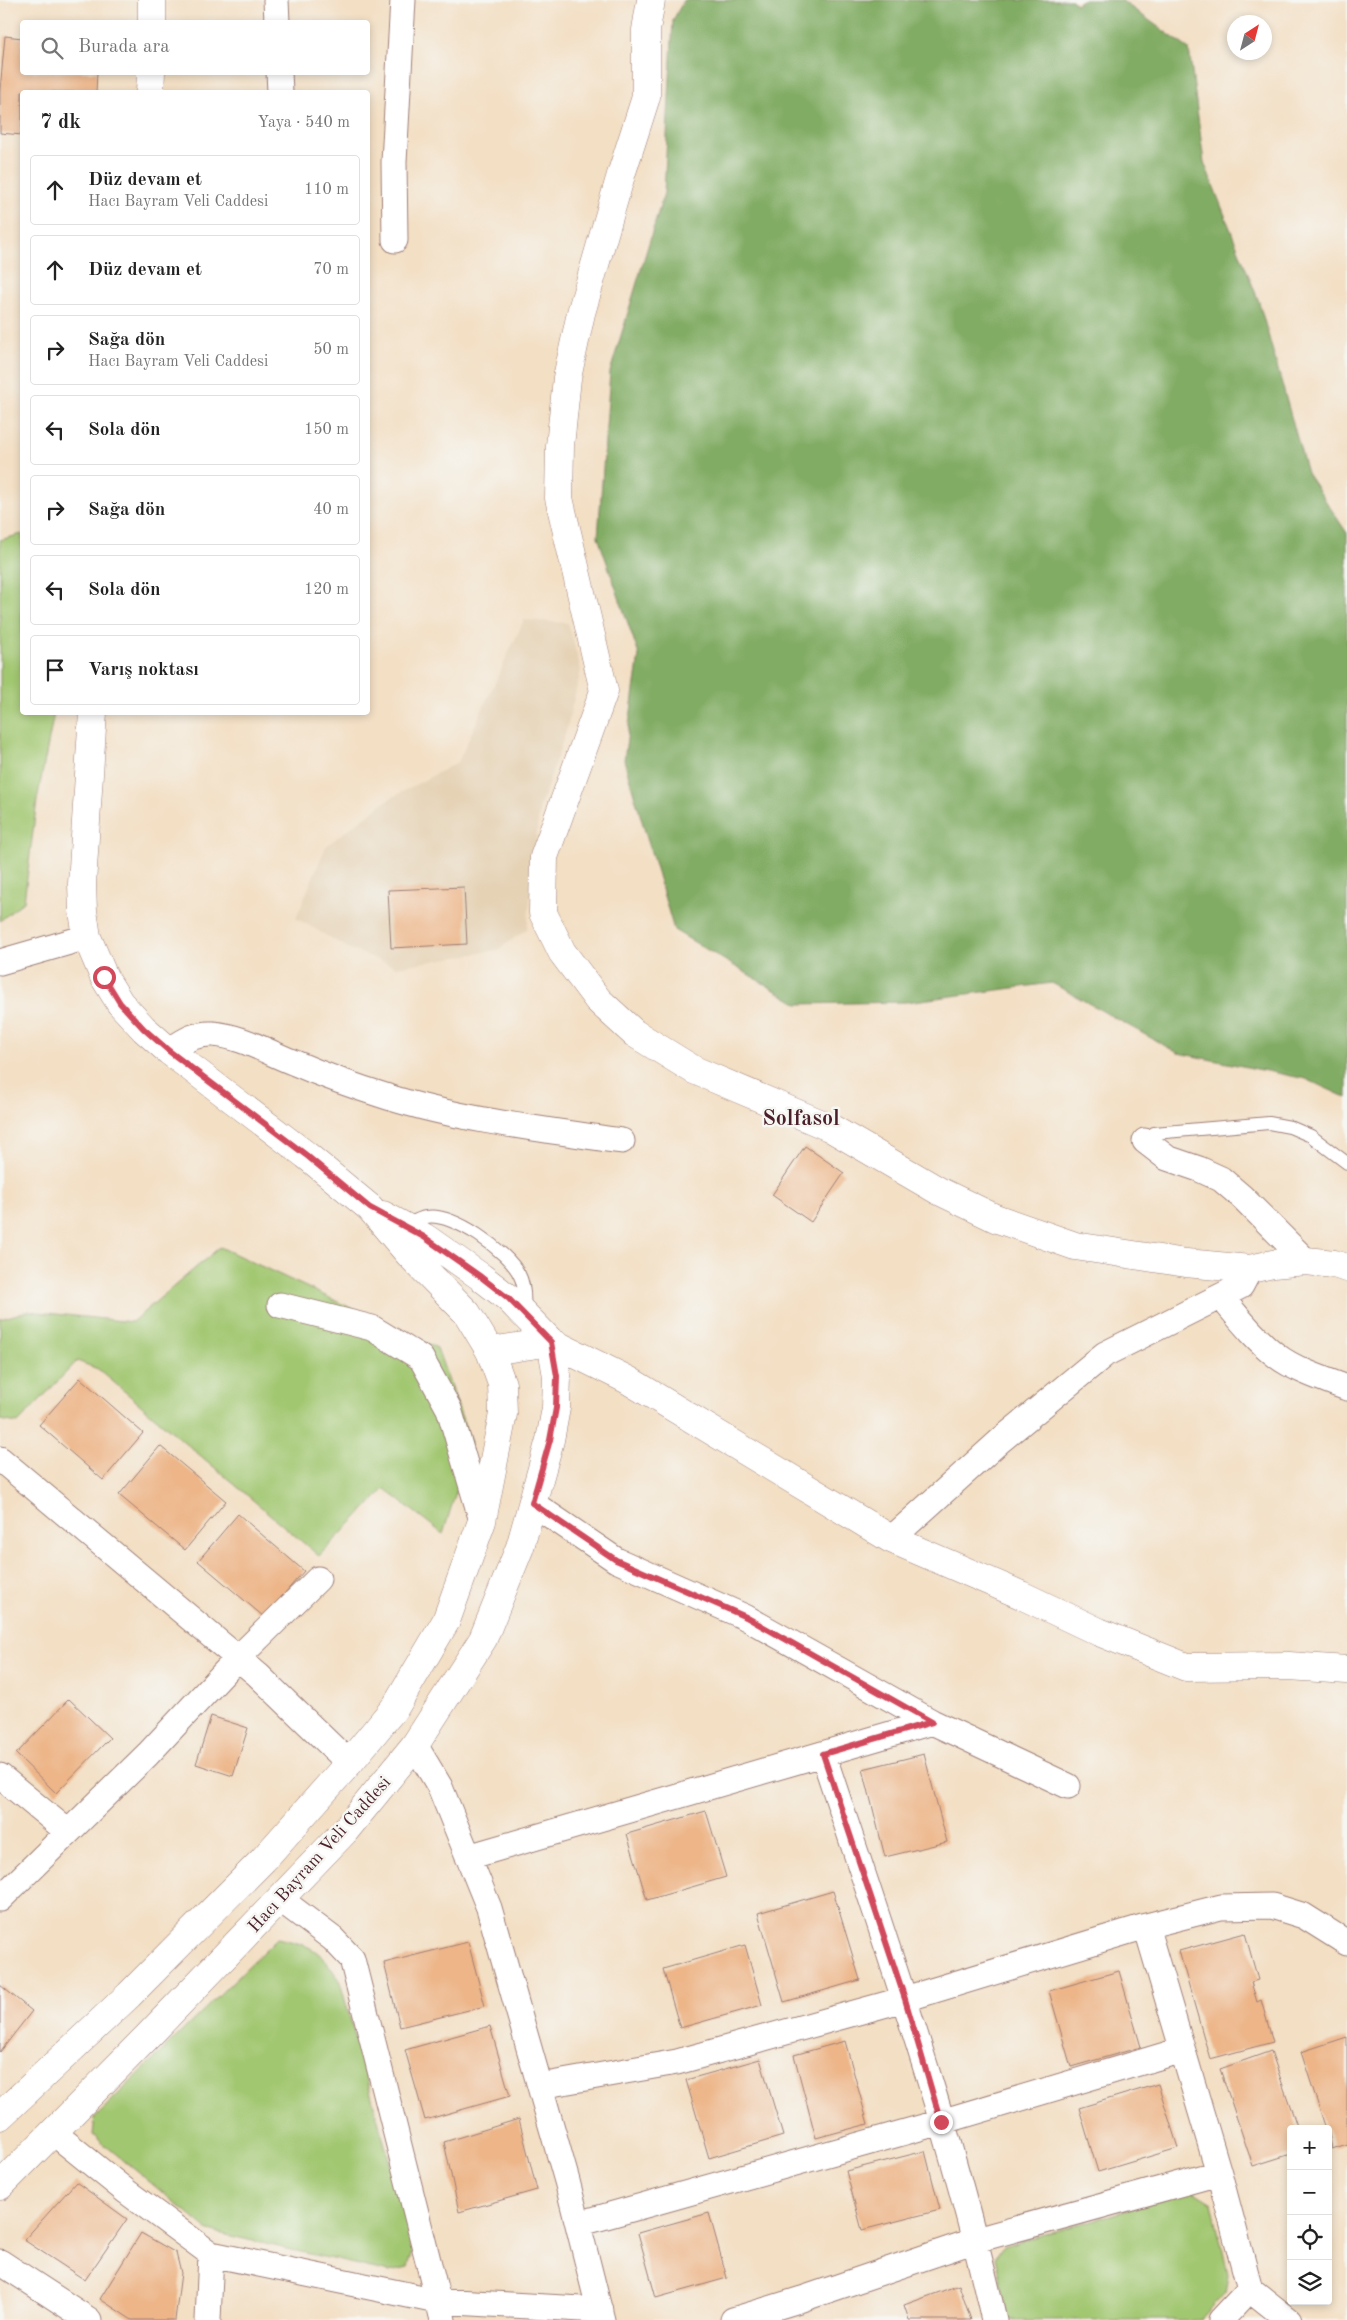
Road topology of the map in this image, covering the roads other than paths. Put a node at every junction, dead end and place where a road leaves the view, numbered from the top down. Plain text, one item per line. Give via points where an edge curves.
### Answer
1 (152, 0) edge
2 (276, 0) edge
3 (402, 0) edge
4 (651, 0) edge
5 (152, 20) edge
6 (277, 20) edge
7 (151, 75) edge
8 (279, 75) edge
9 (150, 90) edge
10 (280, 90) edge
11 (395, 240) dead end
12 (93, 715) edge
13 (87, 937) junction
14 (0, 962) edge
15 (169, 1051) junction
16 (622, 1141) dead end
17 (1145, 1141) joint
18 (1347, 1163) edge
19 (370, 1208) junction
20 (1306, 1261) junction
21 (1347, 1268) edge
22 (1250, 1269) junction
23 (1221, 1297) junction
24 (280, 1305) dead end
25 (551, 1342) junction
26 (490, 1351) junction
27 (1347, 1388) edge
28 (0, 1459) edge
29 (532, 1503) junction
30 (482, 1521) junction
31 (892, 1539) junction
32 (318, 1579) dead end
33 (238, 1658) junction
34 (1347, 1670) edge
35 (932, 1722) junction
36 (415, 1745) junction
37 (823, 1754) junction
38 (349, 1763) junction
39 (0, 1776) edge
40 (1068, 1786) dead end
41 (68, 1832) junction
42 (468, 1857) junction
43 (0, 1899) edge
44 (280, 1899) junction
45 (1146, 1926) junction
46 (1347, 1943) edge
47 (905, 1999) junction
48 (1182, 2050) junction
49 (540, 2086) junction
50 (3, 2108) edge
51 (941, 2122) junction
52 (54, 2134) junction
53 (1219, 2172) junction
54 (0, 2186) edge
55 (578, 2224) junction
56 (976, 2240) junction
57 (211, 2254) junction
58 (0, 2262) edge
59 (1250, 2289) junction
60 (440, 2311) edge
61 (601, 2315) edge
62 (89, 2320) edge
63 (208, 2320) edge
64 (733, 2320) edge
65 (994, 2320) edge
66 (1221, 2320) edge
67 (1289, 2320) edge

1 - 5 main road
2 - 6 street
3 - 11 street via 394,162
4 - 22 main road via 646,30 646,97 581,313 567,378 559,498 604,692 544,857 543,913 562,952 598,1000 634,1033 694,1070 829,1127 966,1205 1034,1234 1075,1246
7 - 9 main road
8 - 10 street
12 - 13 main road via 82,884
13 - 14 street
13 - 15 main road via 104,977 120,1003
15 - 16 street via 194,1035 233,1037 317,1073 389,1097 448,1112
15 - 19 main road
17 - 18 lane via 1154,1133 1269,1123 1311,1136
17 - 20 street via 1167,1158 1221,1179
19 - 25 main road via 424,1237 481,1277 508,1298
19 - 26 main road via 467,1314
20 - 21 main road
20 - 22 main road
22 - 23 street via 1241,1286
23 - 27 street via 1278,1357
23 - 31 street via 1105,1354 1001,1440
24 - 30 street via 372,1328 421,1358 449,1409
25 - 26 main road
25 - 29 main road, Hacı Bayram Veli Caddesi via 557,1376 556,1408
25 - 31 main road via 628,1380
26 - 30 main road via 502,1384 504,1414
28 - 33 street
29 - 35 street via 616,1560 746,1617
29 - 36 main road, Hacı Bayram Veli Caddesi via 520,1547 483,1639
30 - 38 main road via 446,1621 396,1706
31 - 34 main road via 1099,1632 1186,1666 1289,1666
32 - 33 street
33 - 38 street
33 - 41 street via 148,1754
35 - 37 street
35 - 40 street
36 - 42 street via 440,1787
36 - 44 main road, Hacı Bayram Veli Caddesi via 344,1832
37 - 42 street
37 - 47 street
38 - 50 main road via 263,1860 129,1995
39 - 41 street
41 - 43 street
42 - 49 street via 489,1908
44 - 52 main road, Hacı Bayram Veli Caddesi
44 - 60 street via 333,1940 352,1960
45 - 46 street via 1221,1907 1272,1906 1304,1916
45 - 47 street
45 - 48 street
47 - 49 street via 677,2062
47 - 51 street
48 - 51 street
48 - 53 street
49 - 55 street
51 - 55 street
51 - 56 street
52 - 54 main road, Hacı Bayram Veli Caddesi
52 - 57 street
53 - 56 street
53 - 59 street
55 - 61 street
56 - 64 street
56 - 65 street
57 - 60 street
57 - 63 street
58 - 62 street
59 - 66 street
59 - 67 street
60 - 61 street

